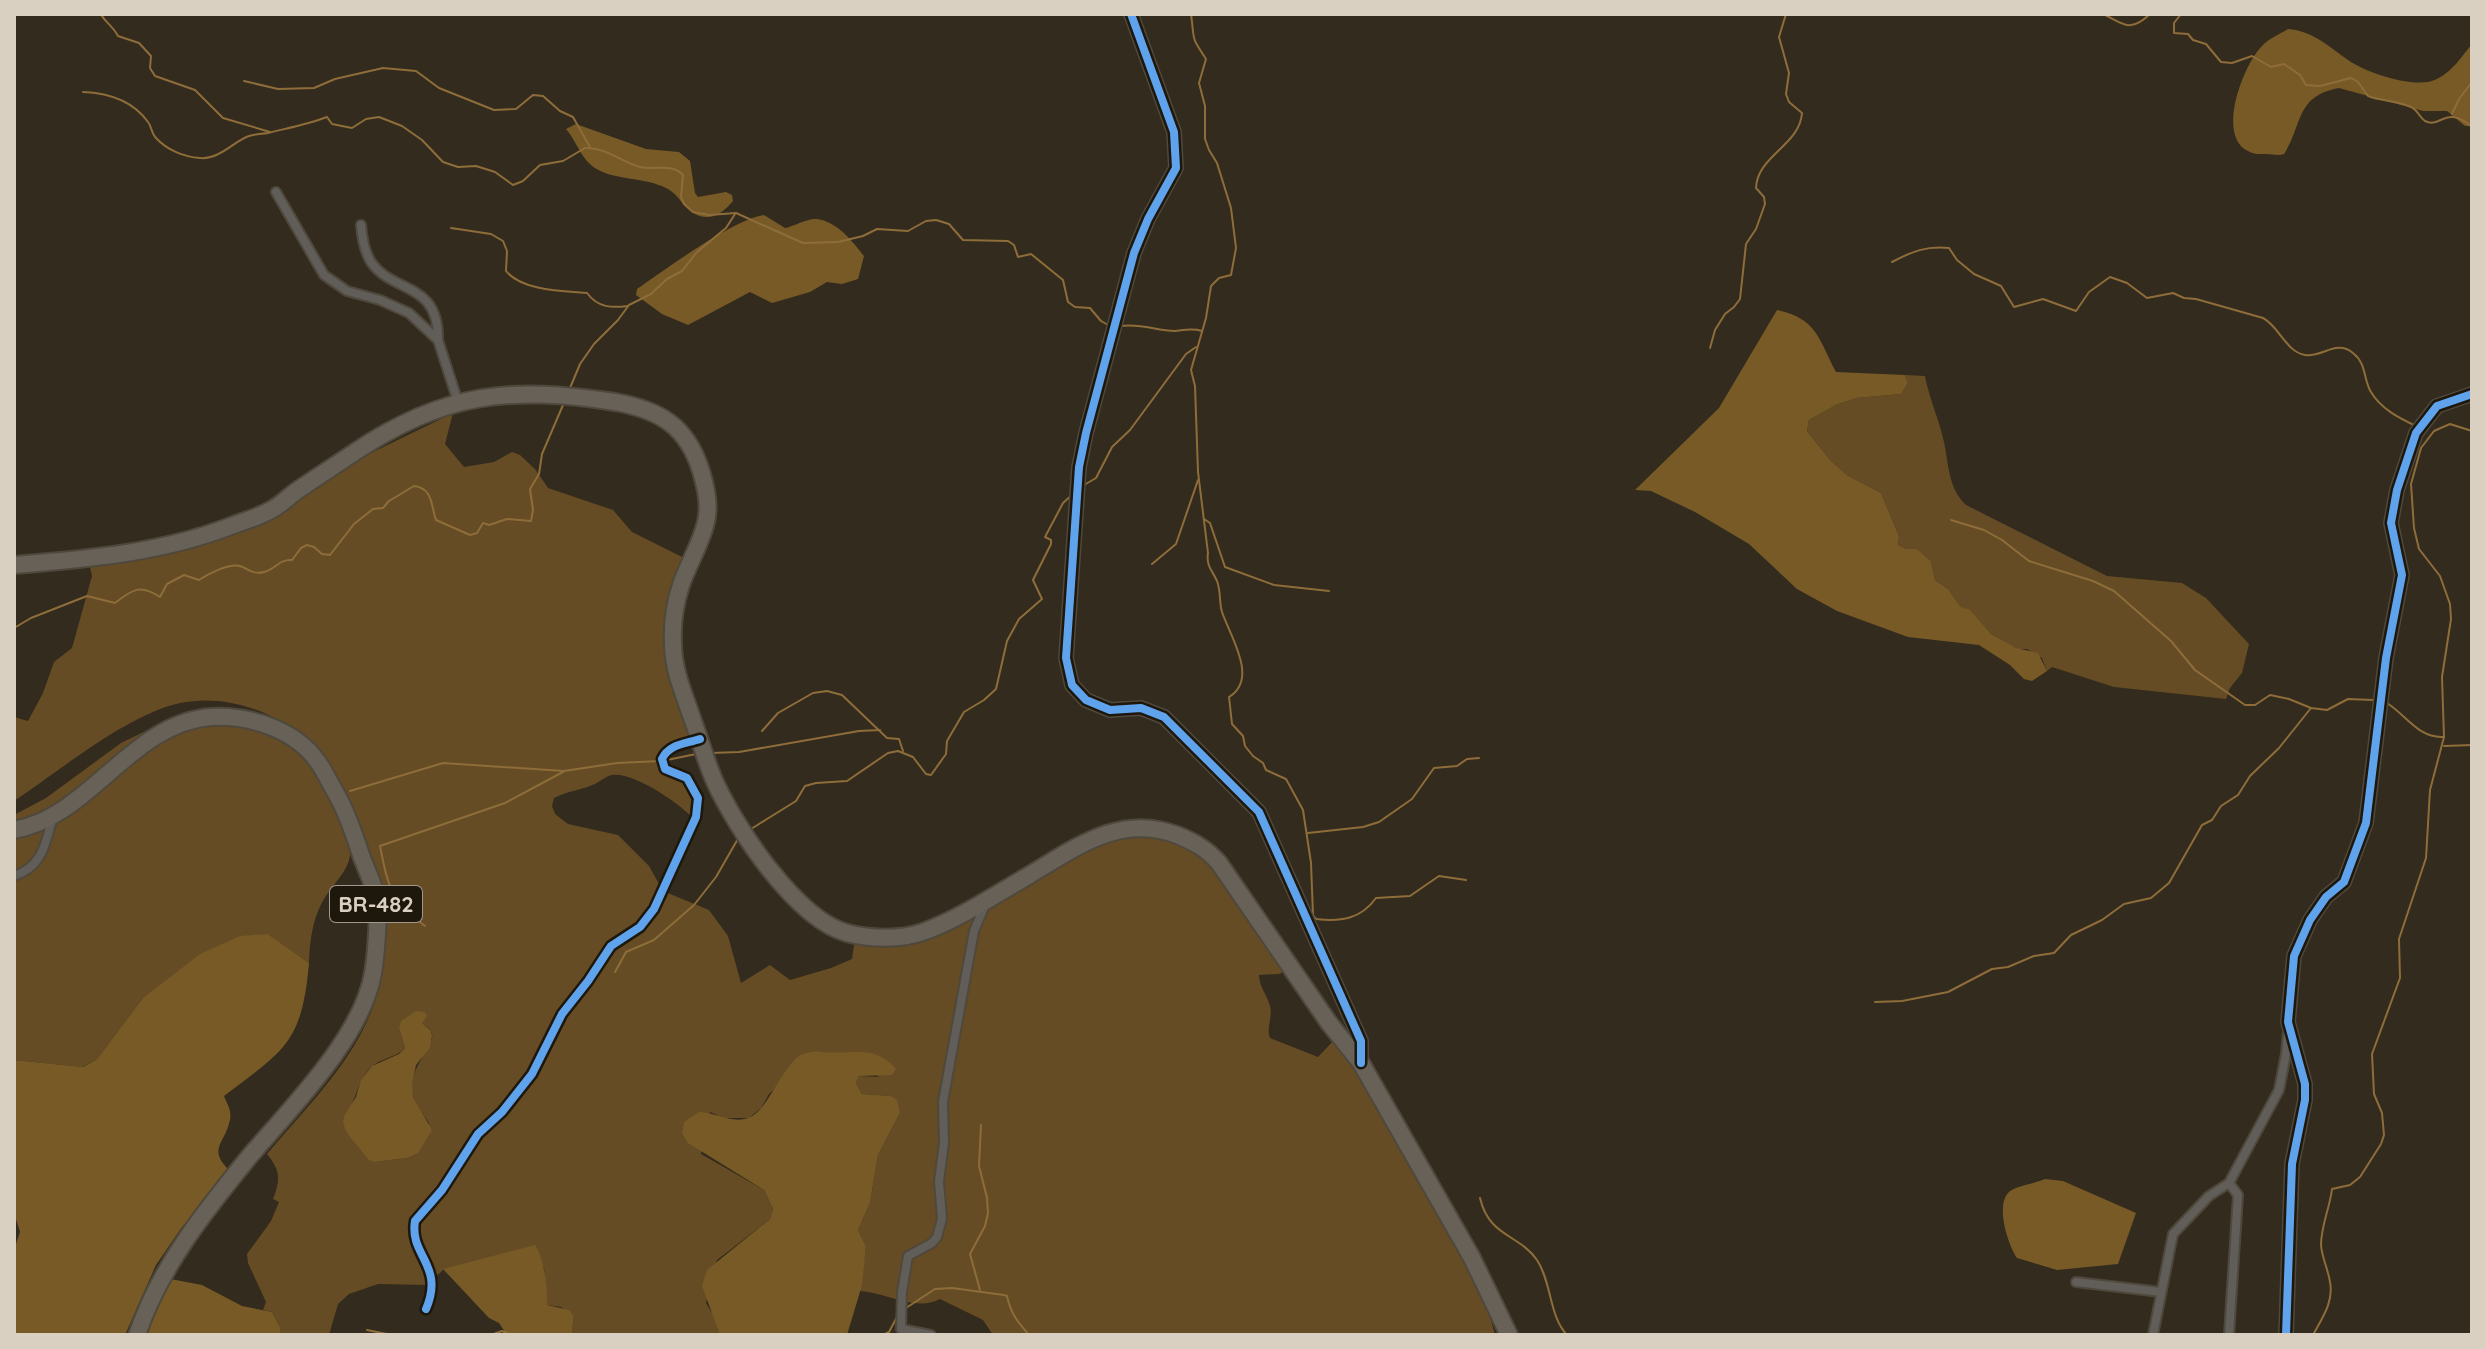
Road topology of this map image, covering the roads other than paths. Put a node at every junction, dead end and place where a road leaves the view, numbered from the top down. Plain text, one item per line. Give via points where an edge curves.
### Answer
1 (1131, 14) edge
2 (276, 192) dead end
3 (361, 225) dead end
4 (438, 340) junction
5 (2472, 394) edge
6 (458, 402) junction
7 (14, 565) edge
8 (700, 739) junction
9 (54, 815) junction
10 (14, 830) edge
11 (14, 876) edge
12 (987, 898) junction
13 (2288, 1022) junction
14 (1361, 1063) junction
15 (2229, 1183) junction
16 (2076, 1282) dead end
17 (2161, 1292) junction
18 (426, 1309) dead end
19 (902, 1332) edge
20 (137, 1335) edge
21 (931, 1335) edge
22 (1509, 1335) edge
23 (2153, 1335) edge
24 (2229, 1335) edge
25 (2286, 1335) edge

1 - 14 street via 1174,132 1176,168 1134,253 1086,433 1066,658 1072,685 1086,700 1110,710 1141,708 1164,717 1259,812 1361,1041
2 - 4 street via 324,275 347,291 409,313
3 - 4 street via 372,264 425,301 437,320
4 - 6 street
5 - 13 street via 2437,406 2416,433 2397,490 2391,523 2402,575 2366,823 2344,882 2310,920 2294,956
6 - 7 highway via 402,424 271,510 200,538 152,550
6 - 8 highway via 513,394 623,404 665,418 693,448 708,512 680,588 673,642 678,676
8 - 12 highway via 737,825 793,895 825,924 872,937 906,936 937,926
8 - 18 street via 674,746 662,759 665,769 687,778 698,798 696,817 654,909 640,927 611,946 562,1014 532,1074 478,1134 415,1221 416,1240 431,1271 433,1293
9 - 10 highway, BR-482
9 - 11 street via 41,860
9 - 20 highway, BR-482 via 169,730 207,718 250,720 291,737 317,760 346,810 377,901 373,974 344,1039 181,1245
12 - 14 highway via 1108,832 1147,828 1197,844 1219,863
12 - 19 street via 974,931 943,1102 942,1219 932,1243 908,1256
13 - 15 street via 2279,1090
13 - 25 street via 2305,1100 2292,1164
14 - 22 highway via 1472,1258
15 - 17 street via 2173,1234
15 - 24 street via 2238,1195
16 - 17 street
17 - 23 street
19 - 21 street

